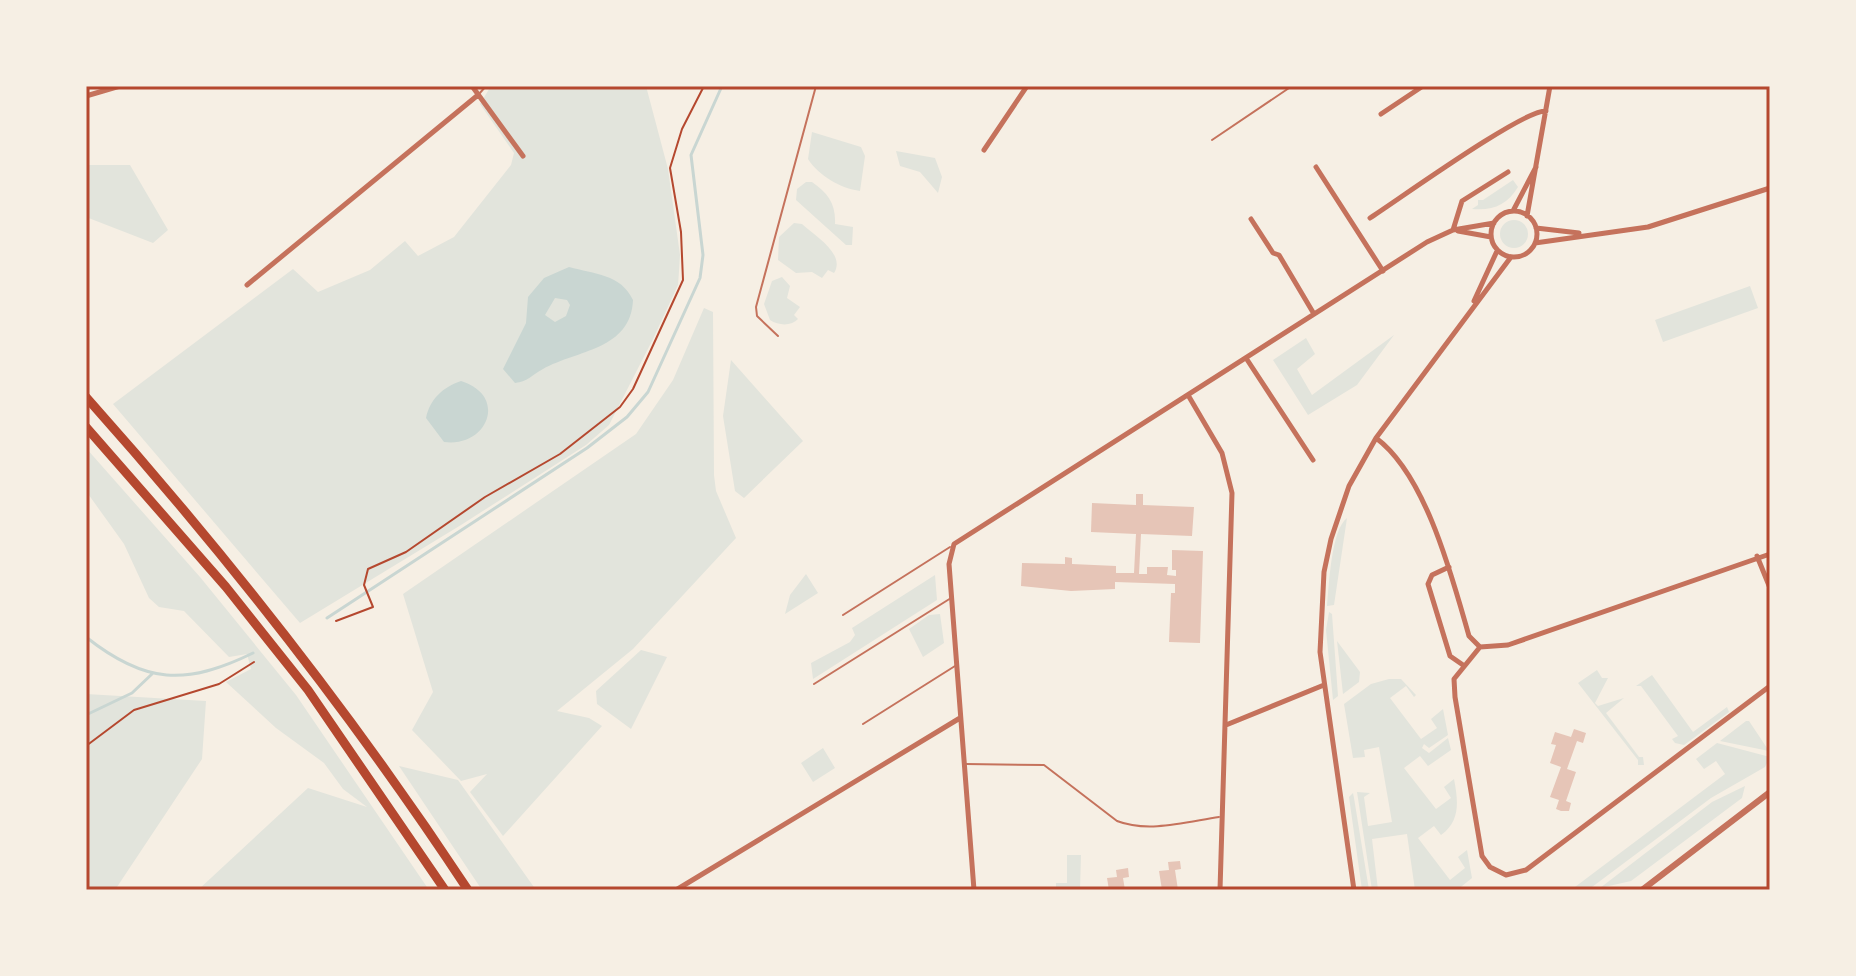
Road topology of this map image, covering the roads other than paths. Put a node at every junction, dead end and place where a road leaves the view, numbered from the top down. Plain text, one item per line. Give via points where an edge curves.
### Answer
1 (120, 86) edge
2 (472, 86) edge
3 (486, 86) edge
4 (816, 86) edge
5 (1027, 86) edge
6 (1292, 86) edge
7 (1423, 86) edge
8 (1550, 86) edge
9 (99, 89) edge
10 (478, 95) junction
11 (86, 96) edge
12 (1546, 111) junction
13 (1381, 114) dead end
14 (1212, 140) dead end
15 (984, 150) dead end
16 (523, 156) dead end
17 (1539, 159) junction
18 (1316, 167) dead end
19 (1508, 172) dead end
20 (1770, 188) edge
21 (1513, 212) junction
22 (1527, 216) junction
23 (1370, 218) dead end
24 (1251, 219) dead end
25 (1494, 223) junction
26 (1536, 228) junction
27 (1453, 230) junction
28 (1588, 234) junction
29 (1491, 237) junction
30 (1535, 243) junction
31 (1497, 251) junction
32 (1511, 257) junction
33 (1383, 271) junction
34 (247, 285) dead end
35 (1470, 309) junction
36 (1314, 314) junction
37 (778, 336) dead end
38 (1246, 358) junction
39 (1188, 395) junction
40 (86, 397) edge
41 (86, 427) edge
42 (1376, 438) junction
43 (1313, 460) dead end
44 (954, 544) junction
45 (1770, 554) edge
46 (1757, 556) junction
47 (1449, 567) junction
48 (1770, 588) edge
49 (951, 598) junction
50 (843, 615) dead end
51 (1480, 647) junction
52 (1463, 665) junction
53 (955, 666) junction
54 (814, 684) dead end
55 (1324, 685) junction
56 (1770, 686) edge
57 (960, 718) junction
58 (863, 724) dead end
59 (1226, 725) junction
60 (965, 764) junction
61 (1770, 792) edge
62 (1223, 817) junction
63 (445, 890) edge
64 (468, 890) edge
65 (676, 890) edge
66 (974, 890) edge
67 (1220, 890) edge
68 (1354, 890) edge
69 (1642, 890) edge

1 - 9 street
2 - 10 street
3 - 10 lane
4 - 37 lane via 756,307 757,316
5 - 15 street
6 - 14 lane
7 - 13 street
8 - 12 street
9 - 11 street
10 - 16 street
10 - 34 street
12 - 17 street
12 - 23 street via 1507,125
17 - 21 street
17 - 22 street
18 - 33 street
19 - 27 street via 1462,201
20 - 28 street via 1648,227
21 - 22 street
21 - 25 street
22 - 26 street
24 - 36 street
25 - 27 street
25 - 29 street
26 - 28 street
26 - 30 street
27 - 29 street
27 - 33 street
28 - 30 street
29 - 31 street
30 - 32 street via 1525,254
31 - 32 street
31 - 35 street
32 - 35 street
33 - 36 street
35 - 42 street
36 - 38 street
38 - 39 street
38 - 43 street
39 - 44 street
39 - 59 street via 1222,453 1232,493
40 - 64 highway via 248,583 407,796
41 - 63 highway via 308,690
42 - 47 street via 1401,463
42 - 55 street via 1349,486 1328,550 1321,609
44 - 49 street
44 - 50 lane
45 - 46 street
46 - 48 street
46 - 51 street via 1508,645
47 - 51 street via 1469,636
47 - 52 street via 1432,575 1428,584 1450,656
49 - 53 street
49 - 54 lane
51 - 52 street
52 - 56 street via 1454,679 1455,697 1482,856 1494,870 1512,876
53 - 57 street
53 - 58 lane
55 - 59 street
55 - 68 street
57 - 60 street
57 - 65 street
59 - 62 street
60 - 62 lane via 1044,765 1128,825
60 - 66 street
61 - 69 street
62 - 67 street

